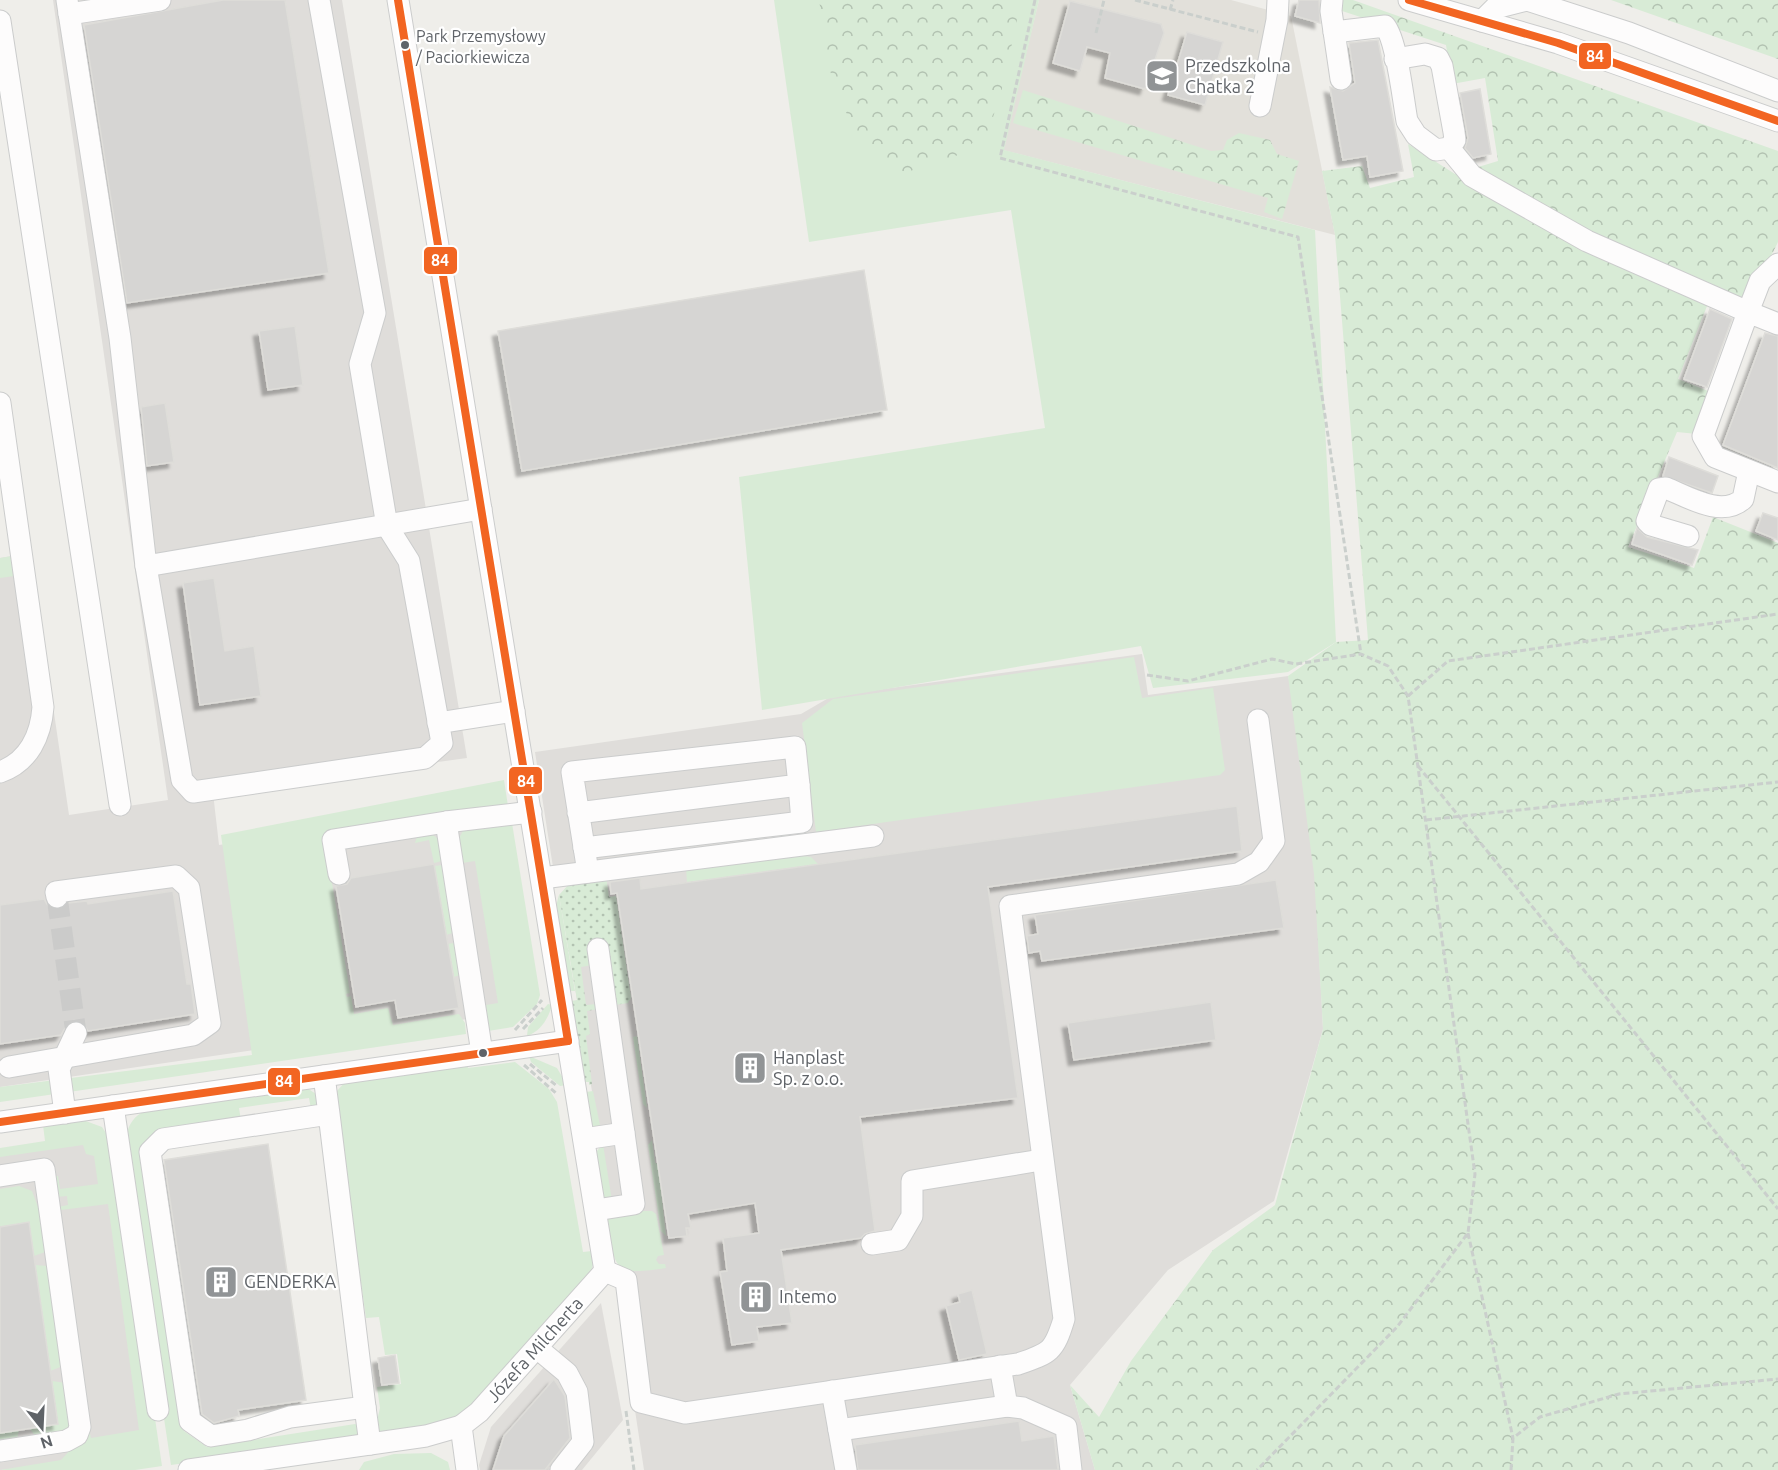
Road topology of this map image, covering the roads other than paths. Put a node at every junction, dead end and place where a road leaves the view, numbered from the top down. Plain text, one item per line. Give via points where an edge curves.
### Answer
1 (160, 0) edge
2 (319, 0) edge
3 (398, 0) edge
4 (1278, 0) edge
5 (1332, 0) edge
6 (1409, 0) edge
7 (68, 7) edge
8 (0, 21) edge
9 (1482, 21) junction
10 (1334, 32) junction
11 (1395, 59) junction
12 (1341, 79) dead end
13 (1778, 91) edge
14 (1260, 106) dead end
15 (1778, 121) edge
16 (1449, 148) junction
17 (1778, 264) edge
18 (1748, 312) junction
19 (1778, 324) edge
20 (0, 403) edge
21 (1749, 471) junction
22 (1778, 482) edge
23 (481, 509) junction
24 (387, 526) junction
25 (1688, 536) dead end
26 (146, 566) junction
27 (514, 711) junction
28 (1258, 720) dead end
29 (438, 723) junction
30 (0, 772) edge
31 (799, 785) junction
32 (120, 805) dead end
33 (531, 812) junction
34 (578, 813) junction
35 (446, 822) junction
36 (873, 836) dead end
37 (584, 848) junction
38 (588, 872) junction
39 (339, 874) dead end
40 (542, 878) junction
41 (57, 897) dead end
42 (598, 949) dead end
43 (76, 1033) tunnel mouth
44 (568, 1041) junction
45 (482, 1053) junction
46 (66, 1056) junction
47 (9, 1067) dead end
48 (324, 1076) junction
49 (113, 1106) junction
50 (65, 1113) junction
51 (328, 1114) junction
52 (0, 1122) edge
53 (624, 1133) junction
54 (584, 1139) junction
55 (1041, 1160) junction
56 (0, 1176) edge
57 (596, 1210) junction
58 (872, 1244) dead end
59 (605, 1271) junction
60 (537, 1348) junction
61 (1000, 1366) junction
62 (832, 1390) junction
63 (1007, 1406) junction
64 (365, 1407) junction
65 (158, 1410) dead end
66 (461, 1426) junction
67 (839, 1430) junction
68 (370, 1444) junction
69 (0, 1450) edge
70 (189, 1470) edge
71 (468, 1470) edge
72 (561, 1470) edge
73 (846, 1470) edge
74 (1071, 1470) edge

1 - 7 street
2 - 24 street via 375,313 360,364
3 - 23 street
4 - 14 street
5 - 10 street
6 - 9 street
7 - 26 street via 120,338
8 - 32 street
9 - 13 street via 1495,8 1512,2 1535,2 1629,33
9 - 15 street via 1558,43
10 - 11 street via 1385,26
10 - 12 street
11 - 16 street via 1410,127 1437,150
11 - 16 street via 1425,54 1438,58 1455,140
16 - 18 street via 1472,176 1587,241
17 - 18 street via 1760,281
18 - 19 street
18 - 21 street via 1703,436 1715,457
20 - 30 street via 43,707 41,726 28,752
21 - 22 street
21 - 25 street via 1743,499 1733,505 1713,507 1666,488 1659,489 1647,521
23 - 24 street
23 - 27 street
24 - 26 street
24 - 29 street via 409,561
26 - 29 street via 182,780 193,792 425,758 442,743
27 - 29 street
27 - 33 street
28 - 55 street via 1274,841 1259,862 1238,874 1010,906
31 - 34 street
31 - 34 street via 795,747 572,772
31 - 37 street via 802,822
33 - 35 street
33 - 40 street
34 - 37 street
35 - 39 street via 333,840
35 - 45 street
36 - 38 street
37 - 38 street
38 - 40 street
40 - 44 street
41 - 46 street via 56,892 176,876 189,888 210,1023 193,1035
42 - 53 street
43 - 46 street
44 - 45 street
44 - 54 street
45 - 48 street
46 - 47 street
46 - 50 street via 59,1069
48 - 49 street
48 - 51 street
49 - 50 street
49 - 65 street
50 - 52 street
51 - 64 street
51 - 64 street via 163,1139 150,1152 190,1421 211,1436 290,1418
53 - 54 street
53 - 57 street via 634,1204
54 - 57 street
55 - 58 street via 912,1180 912,1216 898,1240
55 - 61 street via 1064,1319 1057,1343 1042,1356
56 - 69 street via 44,1169 80,1427 74,1439
57 - 59 street
59 - 60 street, Józefa Milcherta
59 - 62 street via 626,1280 641,1402 685,1413
60 - 66 street, Józefa Milcherta via 479,1412
60 - 72 street via 567,1373 577,1392 583,1442
61 - 62 street
61 - 63 street
62 - 67 street
63 - 67 street
63 - 74 street via 1023,1408 1066,1427
64 - 68 street
66 - 68 street via 426,1436
66 - 71 street
67 - 73 street
68 - 70 street

